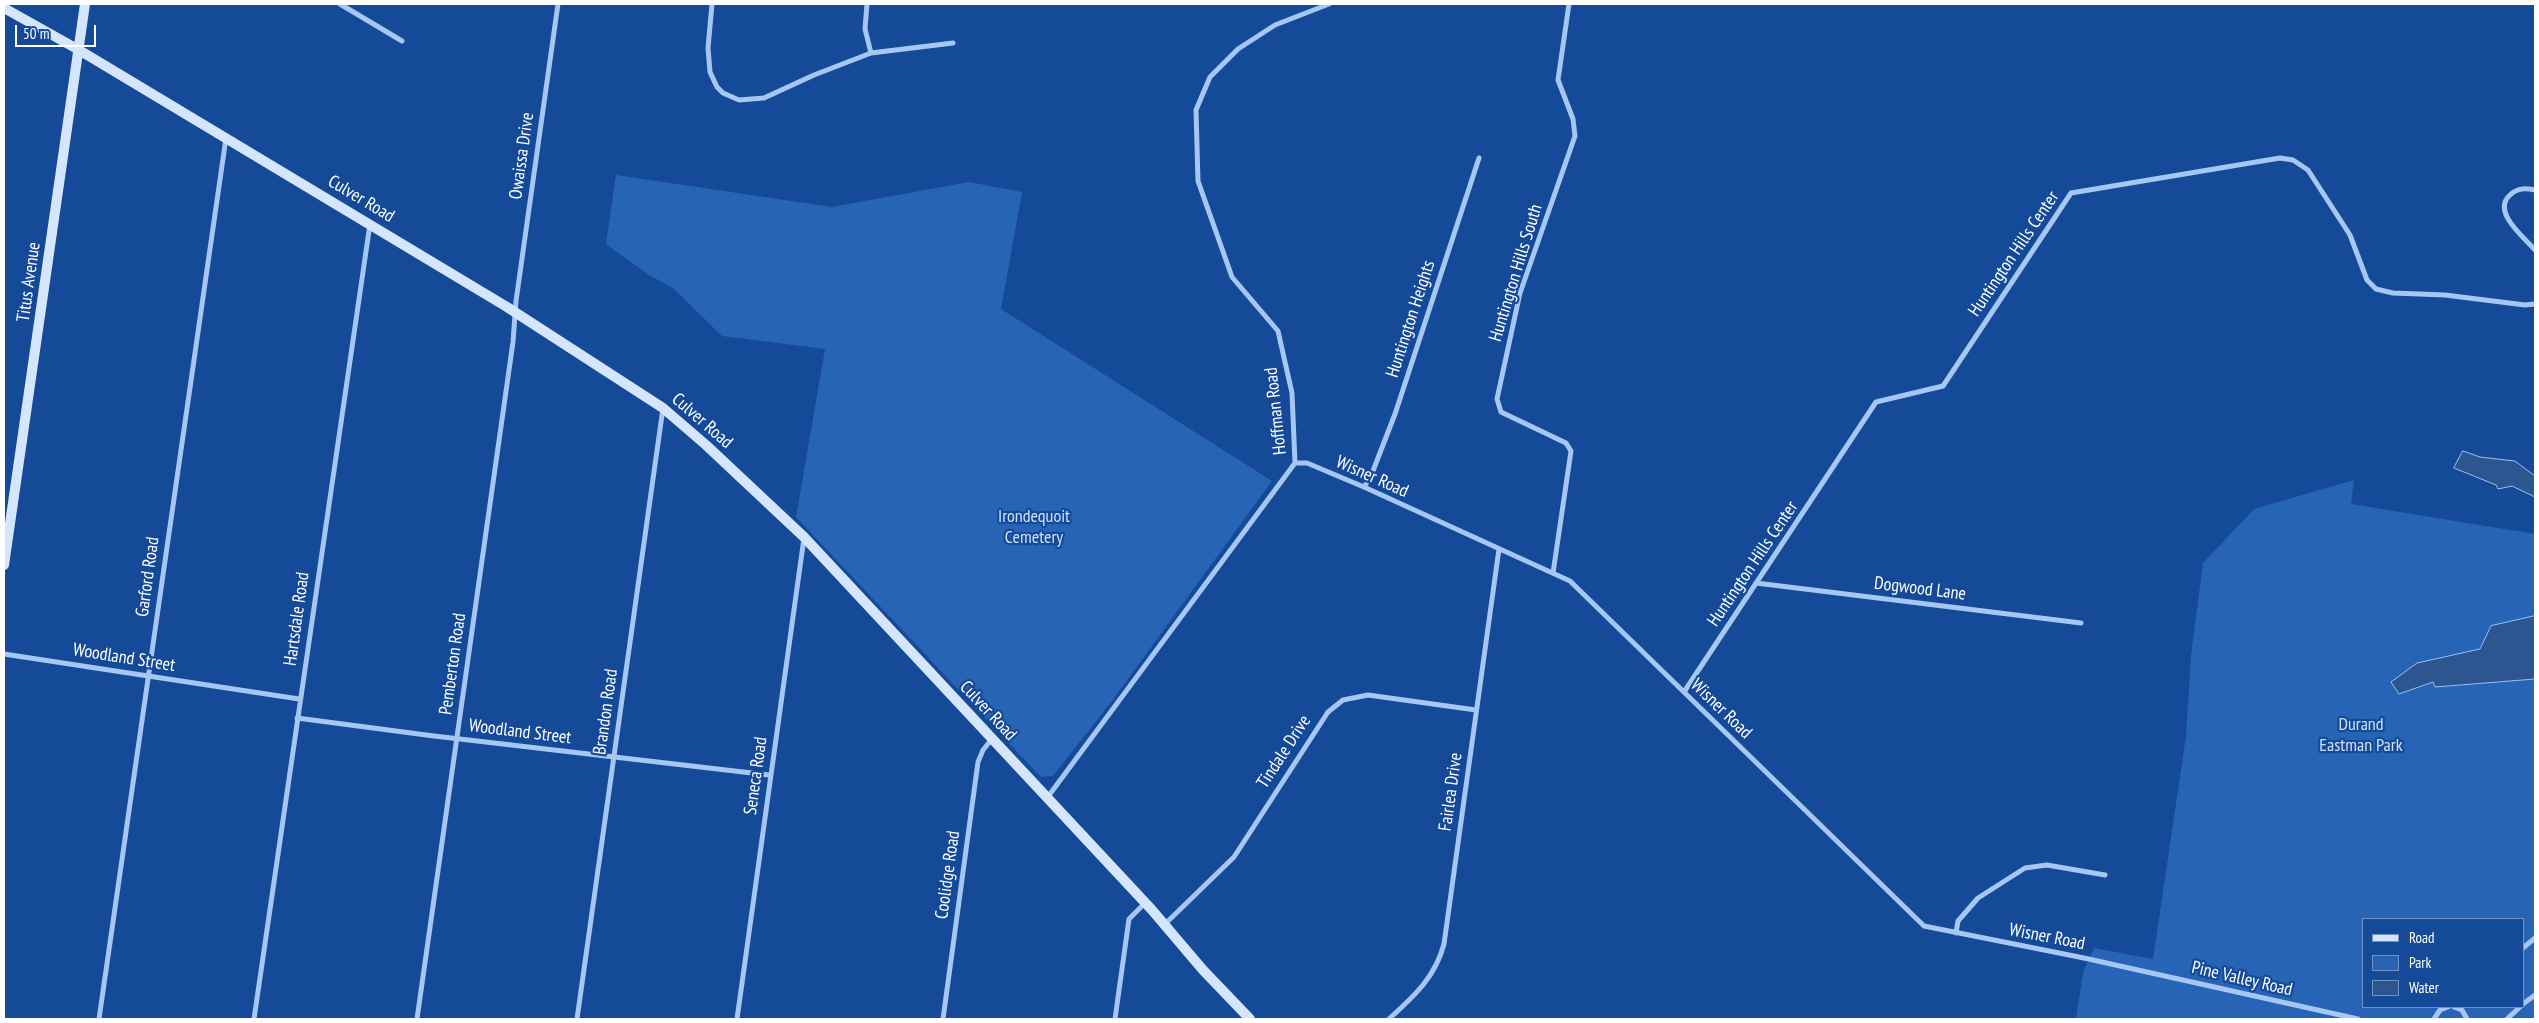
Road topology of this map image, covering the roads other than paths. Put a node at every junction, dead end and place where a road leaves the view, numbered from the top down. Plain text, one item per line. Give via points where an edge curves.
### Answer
1 (85, 4) edge
2 (340, 4) edge
3 (558, 4) edge
4 (712, 4) edge
5 (867, 4) edge
6 (1328, 4) edge
7 (1569, 4) edge
8 (4, 8) edge
9 (402, 41) dead end
10 (953, 43) dead end
11 (78, 50) junction
12 (871, 54) junction
13 (226, 138) junction
14 (1479, 158) dead end
15 (2535, 190) edge
16 (370, 224) junction
17 (2535, 250) edge
18 (2535, 304) edge
19 (514, 312) junction
20 (664, 408) junction
21 (1295, 462) junction
22 (1364, 487) junction
23 (804, 537) junction
24 (1500, 549) junction
25 (4, 565) edge
26 (1553, 573) junction
27 (1756, 583) junction
28 (2081, 623) dead end
29 (4, 654) edge
30 (148, 676) junction
31 (1684, 692) junction
32 (300, 698) junction
33 (1476, 710) junction
34 (297, 718) junction
35 (457, 738) junction
36 (992, 739) junction
37 (614, 757) junction
38 (769, 775) junction
39 (1047, 798) junction
40 (2106, 875) dead end
41 (1145, 902) junction
42 (1165, 924) junction
43 (1956, 933) junction
44 (2535, 938) edge
45 (2524, 947) edge
46 (2120, 966) joint
47 (2535, 996) edge
48 (2524, 1004) edge
49 (2445, 1008) edge
50 (2457, 1008) edge
51 (2520, 1008) edge
52 (99, 1019) edge
53 (254, 1019) edge
54 (417, 1019) edge
55 (577, 1019) edge
56 (737, 1019) edge
57 (943, 1019) edge
58 (1116, 1019) edge
59 (1250, 1019) edge
60 (1389, 1019) edge
61 (2358, 1019) edge
62 (2434, 1019) edge
63 (2468, 1019) edge
64 (2506, 1019) edge

1 - 11 main road, Titus Avenue
2 - 9 street
3 - 19 street, Owaissa Drive
4 - 12 street via 708,61 713,80 723,93 739,100 764,98
5 - 12 street via 865,29
6 - 21 street, Hoffman Road via 1275,25 1238,49 1210,77 1196,110 1198,181 1232,277 1278,331 1292,393
7 - 26 street, Huntington Hills South via 1558,80 1574,119 1575,136 1520,293 1497,399 1501,412 1566,443 1570,451
8 - 11 main road, Culver Road
10 - 12 street
11 - 13 main road, Culver Road
11 - 25 main road, Titus Avenue
13 - 16 main road, Culver Road
13 - 30 street, Garford Road
14 - 22 street, Huntington Heights via 1395,414
15 - 17 street via 2516,191 2504,204 2507,218
16 - 19 main road, Culver Road
16 - 32 street, Hartsdale Road
18 - 27 street, Huntington Hills Center via 2376,290 2368,280 2350,235 2308,170 2293,160 2280,158 2072,193 1943,386 1876,402
19 - 20 main road, Culver Road
19 - 35 street, Pemberton Road via 513,342
20 - 23 main road, Culver Road
20 - 37 street, Brandon Road
21 - 22 street, Wisner Road via 1307,463
21 - 39 street, Hoffman Road
22 - 24 street, Wisner Road
23 - 36 main road, Culver Road
23 - 38 street, Seneca Road
24 - 26 street, Wisner Road
24 - 33 street, Fairlea Drive
26 - 31 street, Wisner Road via 1570,581
27 - 28 street, Dogwood Lane
27 - 31 street, Huntington Hills Center
29 - 30 street, Woodland Street
30 - 32 street, Woodland Street
30 - 52 street, Garford Road
31 - 43 street, Wisner Road via 1924,926
32 - 34 street, Hartsdale Road
33 - 42 street, Tindale Drive via 1368,695 1351,698 1335,706 1317,726 1234,857
33 - 60 street, Fairlea Drive via 1441,954 1425,984
34 - 35 street, Woodland Street
34 - 53 street, Hartsdale Road
35 - 37 street, Woodland Street
35 - 54 street, Pemberton Road
36 - 39 main road, Culver Road
36 - 57 street, Coolidge Road via 978,762
37 - 38 street, Woodland Street
37 - 55 street, Brandon Road
38 - 56 street, Seneca Road
39 - 41 main road, Culver Road
40 - 43 street via 2047,864 2031,865 1978,898 1958,921
41 - 42 main road, Culver Road
41 - 58 street via 1129,919
42 - 59 main road, Culver Road
43 - 46 street, Wisner Road
44 - 45 street
46 - 61 street, Pine Valley Road
47 - 48 street
49 - 62 street
50 - 63 street
51 - 64 street

